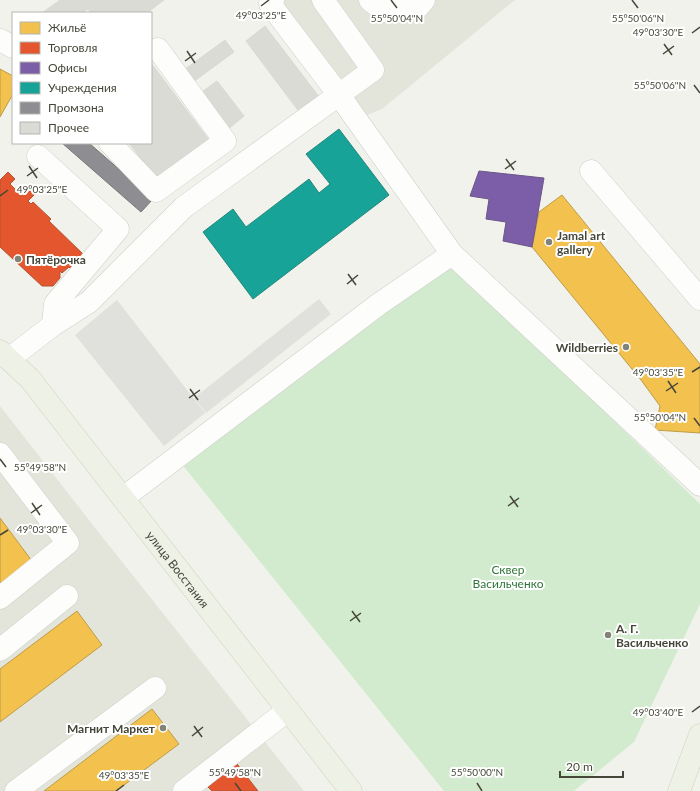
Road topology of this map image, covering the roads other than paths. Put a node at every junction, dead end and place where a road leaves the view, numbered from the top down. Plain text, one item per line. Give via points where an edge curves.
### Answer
1 (273, 0) edge
2 (323, 0) edge
3 (370, 0) edge
4 (424, 0) edge
5 (0, 40) edge
6 (12, 46) edge
7 (158, 49) dead end
8 (339, 95) junction
9 (111, 144) edge
10 (38, 156) dead end
11 (590, 171) dead end
12 (452, 254) junction
13 (700, 300) edge
14 (53, 325) junction
15 (4, 355) edge
16 (0, 454) edge
17 (700, 485) edge
18 (123, 498) junction
19 (67, 596) dead end
20 (0, 598) edge
21 (0, 650) edge
22 (155, 688) dead end
23 (288, 710) junction
24 (698, 743) edge
25 (16, 791) edge
26 (184, 791) edge
27 (351, 791) edge
28 (679, 791) edge

1 - 8 lane via 270,4
2 - 8 lane via 373,70
3 - 4 lane via 384,11 418,7
5 - 6 lane
7 - 9 lane via 225,141 156,192
8 - 12 lane
8 - 14 lane via 184,207 89,302
10 - 14 lane via 118,229 55,304
11 - 13 lane
12 - 17 lane
12 - 18 lane via 379,304
14 - 15 lane
15 - 18 main road, улица Восстания via 30,378
16 - 20 lane via 68,543
18 - 23 main road, улица Восстания
19 - 21 lane
22 - 25 lane
23 - 26 lane
23 - 27 main road, улица Восстания
24 - 28 main road

